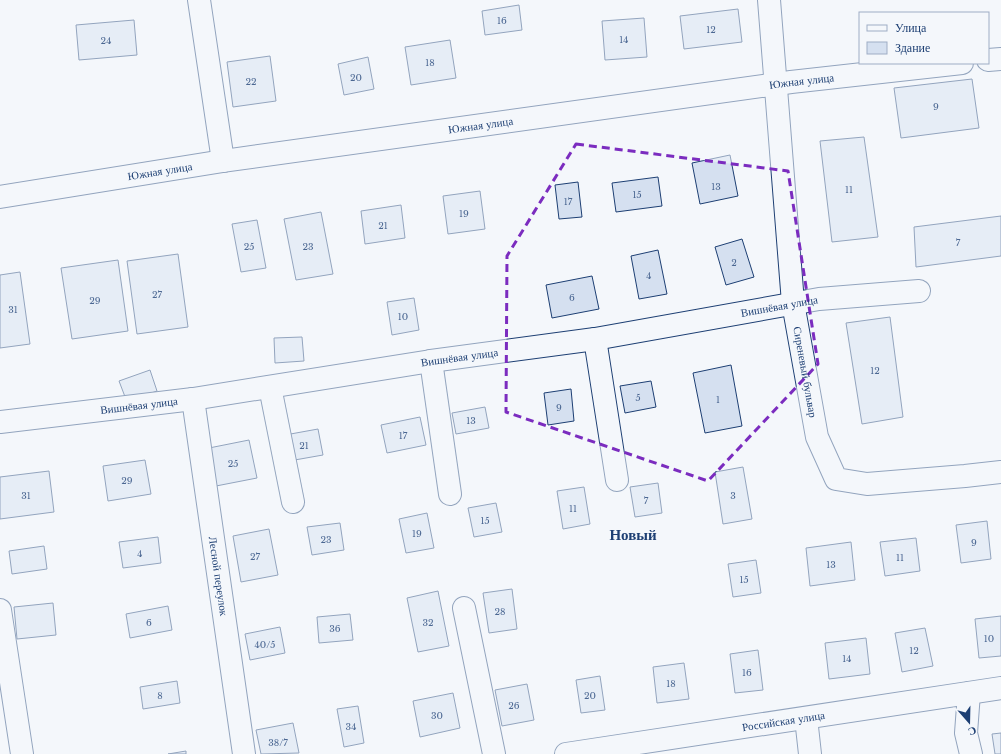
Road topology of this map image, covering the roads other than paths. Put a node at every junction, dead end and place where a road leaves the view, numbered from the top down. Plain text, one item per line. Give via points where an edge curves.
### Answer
1 (199, 0) edge
2 (769, 0) edge
3 (1001, 59) edge
4 (989, 60) edge
5 (953, 64) edge
6 (776, 84) junction
7 (224, 161) junction
8 (0, 197) edge
9 (919, 291) dead end
10 (793, 303) junction
11 (595, 340) junction
12 (431, 361) junction
13 (270, 387) junction
14 (193, 399) junction
15 (0, 422) edge
16 (1001, 472) edge
17 (617, 480) dead end
18 (450, 494) dead end
19 (293, 502) dead end
20 (464, 608) dead end
21 (0, 610) edge
22 (1001, 688) edge
23 (970, 693) junction
24 (806, 718) junction
25 (22, 754) edge
26 (244, 754) edge
27 (494, 754) edge
28 (566, 754) edge
29 (810, 754) edge
30 (971, 754) edge

1 - 7 street
2 - 6 street, Сиреневый бульвар
3 - 4 street
5 - 6 street, Южная улица
6 - 7 street, Южная улица
6 - 10 street, Сиреневый бульвар
7 - 8 street, Южная улица
9 - 10 street, Вишнёвая улица
10 - 11 street, Вишнёвая улица
10 - 16 street, Сиреневый бульвар via 817,437 836,479 867,484
11 - 12 street, Вишнёвая улица
11 - 17 street
12 - 13 street, Вишнёвая улица
12 - 18 street
13 - 14 street, Вишнёвая улица
13 - 19 street
14 - 15 street, Вишнёвая улица
14 - 26 street, Лесной переулок
20 - 27 street
21 - 25 street
22 - 23 street, Российская улица
23 - 24 street, Российская улица
23 - 30 street via 966,733
24 - 28 street, Российская улица
24 - 29 street

